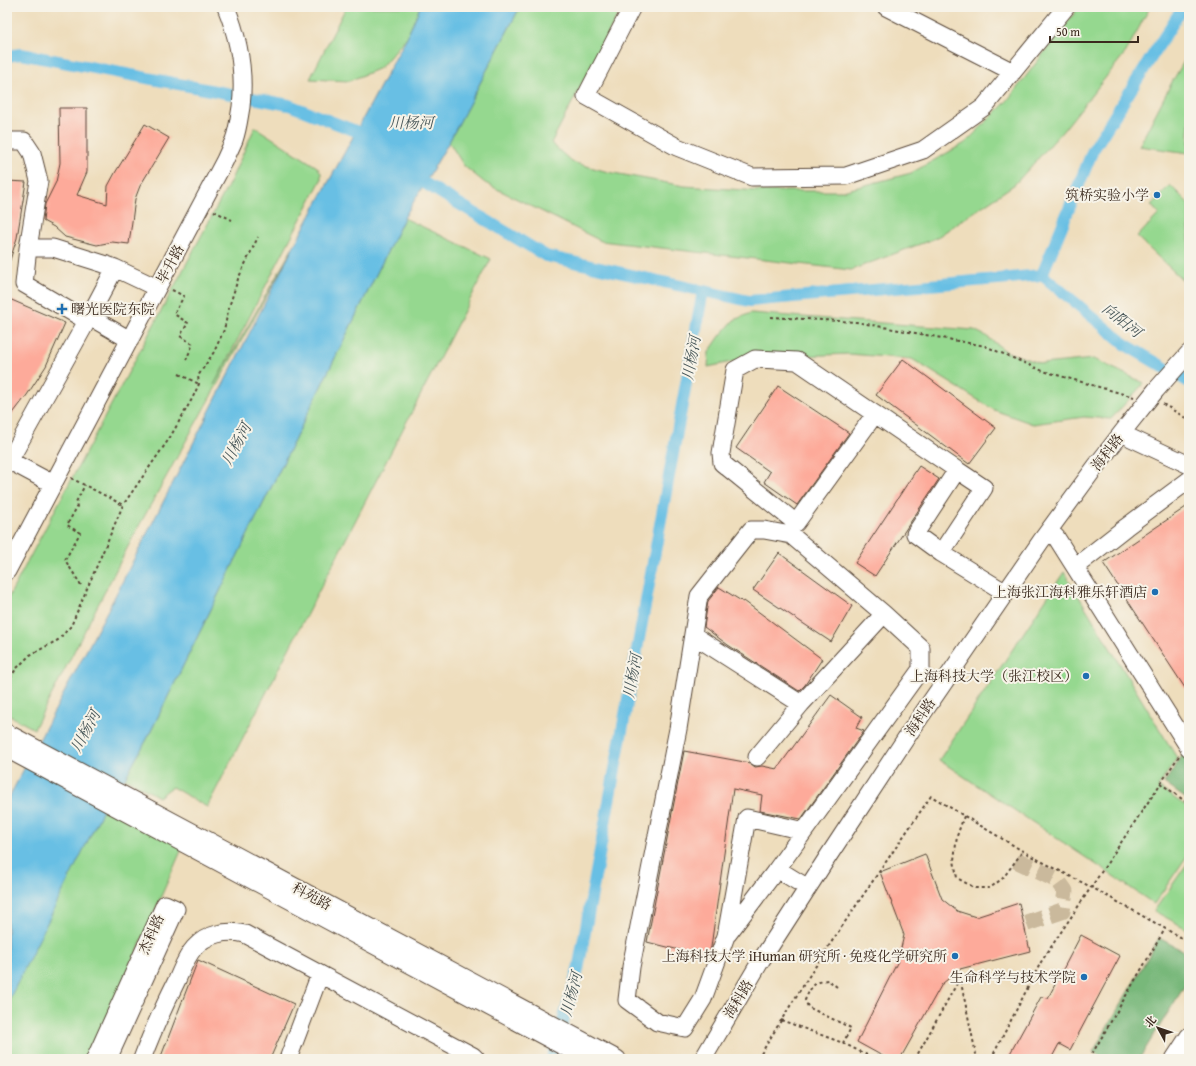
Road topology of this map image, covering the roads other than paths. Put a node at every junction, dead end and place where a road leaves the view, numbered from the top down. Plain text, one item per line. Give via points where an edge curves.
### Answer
1 (226, 7) edge
2 (632, 7) edge
3 (886, 7) edge
4 (1066, 7) edge
5 (1013, 72) junction
6 (7, 140) edge
7 (28, 248) junction
8 (115, 268) junction
9 (165, 289) junction
10 (88, 319) junction
11 (130, 340) junction
12 (1189, 353) edge
13 (1189, 369) edge
14 (1157, 397) junction
15 (875, 414) junction
16 (1131, 438) junction
17 (8, 463) edge
18 (1189, 465) edge
19 (957, 470) junction
20 (56, 478) junction
21 (1189, 480) edge
22 (1056, 537) junction
23 (941, 553) junction
24 (1076, 567) junction
25 (7, 571) edge
26 (1006, 593) junction
27 (884, 614) junction
28 (693, 635) junction
29 (800, 704) junction
30 (7, 733) edge
31 (1188, 746) edge
32 (7, 749) edge
33 (758, 757) dead end
34 (804, 831) junction
35 (232, 861) junction
36 (777, 869) junction
37 (808, 888) junction
38 (726, 936) junction
39 (320, 974) junction
40 (1189, 1036) edge
41 (580, 1050) edge
42 (95, 1059) edge
43 (108, 1059) edge
44 (142, 1059) edge
45 (288, 1059) edge
46 (476, 1059) edge
47 (617, 1059) edge
48 (703, 1059) edge
49 (715, 1059) edge
50 (1174, 1059) edge

1 - 9 street, 毕升路 via 242,64 243,91 239,117 234,139 225,160
2 - 5 street via 586,96 677,147 752,177 846,176 923,150 984,108
3 - 5 street
4 - 5 street
6 - 7 street via 24,141 32,154 39,181
7 - 8 street via 52,248
7 - 10 street via 24,284
8 - 9 street
8 - 10 street
9 - 11 street, 毕升路
10 - 11 street
10 - 17 street
11 - 20 street, 毕升路
12 - 14 street, 海科路
13 - 14 street, 海科路
14 - 16 street, 海科路
14 - 26 street, 海科路 via 1096,466
15 - 15 street via 797,361 755,359 735,370 721,453 722,463 796,523
15 - 19 street
16 - 18 street
16 - 22 street, 海科路
17 - 20 street
19 - 23 street via 915,534
19 - 23 street via 984,488
20 - 25 street, 毕升路
21 - 24 street
22 - 24 street
22 - 49 street, 海科路 via 838,861 769,967
23 - 26 street
24 - 31 street
26 - 37 street, 海科路 via 912,729
27 - 28 street via 791,535 752,530 699,596
27 - 29 street
27 - 34 street via 921,648 921,669
28 - 29 street
28 - 38 street via 627,1000 657,1022 685,1028 703,999
29 - 33 street
30 - 35 street, 科苑路
32 - 35 street, 科苑路
34 - 36 street
34 - 38 street via 748,818
35 - 41 street, 科苑路
36 - 37 street
36 - 38 street
37 - 48 street, 海科路 via 760,962
39 - 44 street via 245,934 224,932 213,935 203,940 188,956
39 - 45 street
39 - 46 street
40 - 50 street
41 - 47 street, 科苑路
42 - 43 street, 杰科路 via 165,904 176,909

